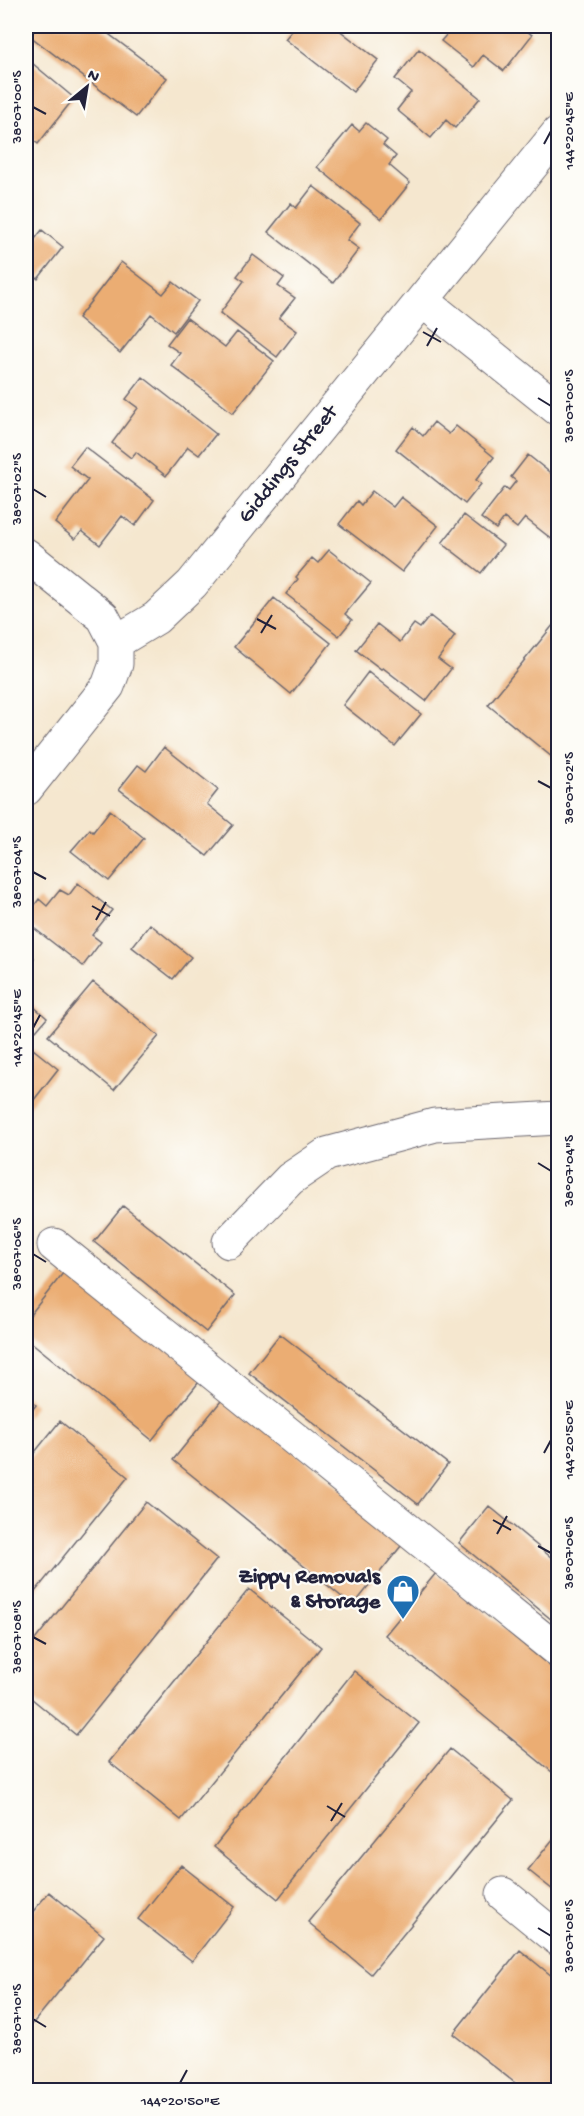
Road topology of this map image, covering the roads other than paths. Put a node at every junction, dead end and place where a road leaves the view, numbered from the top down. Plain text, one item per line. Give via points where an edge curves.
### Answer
1 (558, 133) edge
2 (423, 301) junction
3 (558, 409) edge
4 (26, 555) edge
5 (116, 642) junction
6 (26, 789) edge
7 (558, 1118) edge
8 (229, 1242) dead end
9 (54, 1245) dead end
10 (558, 1651) edge
11 (503, 1894) dead end
12 (558, 1939) edge

1 - 2 street, Giddings Street
2 - 3 street
2 - 5 street, Giddings Street via 192,584 156,618
4 - 5 street via 103,617
5 - 6 street via 116,664 108,686
7 - 8 street via 435,1125 327,1154 290,1179
9 - 10 street
11 - 12 street

